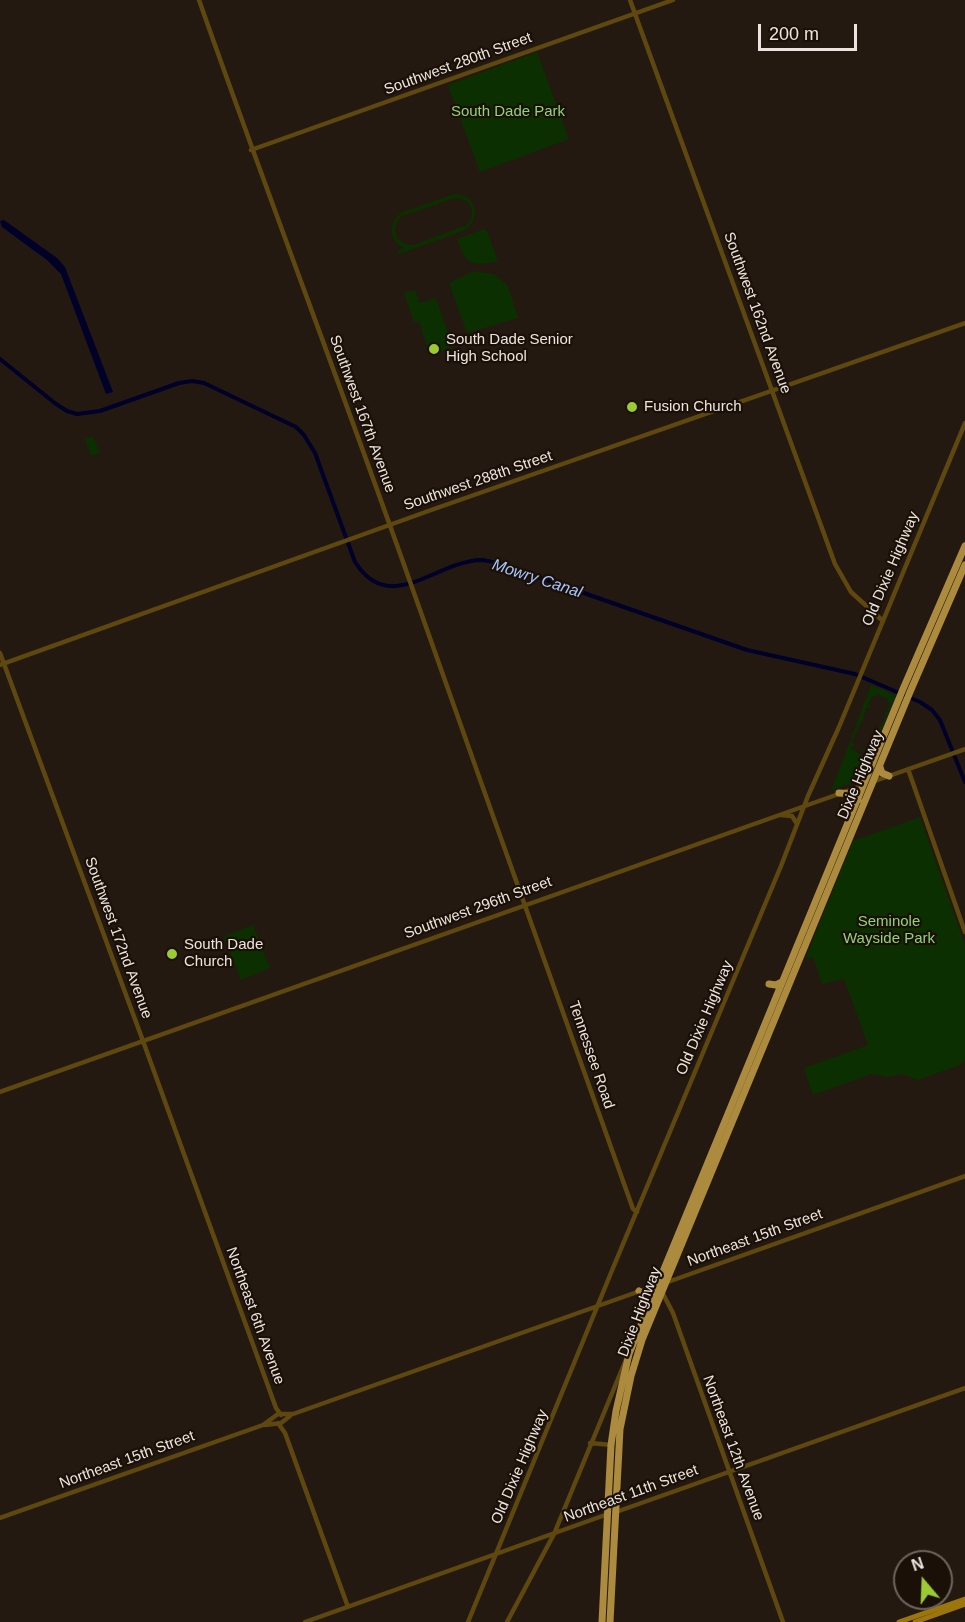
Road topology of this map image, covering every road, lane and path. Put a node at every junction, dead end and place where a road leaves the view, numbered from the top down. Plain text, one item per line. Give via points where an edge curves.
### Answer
1 (199, 0) edge
2 (630, 0) edge
3 (673, 0) edge
4 (635, 13) junction
5 (251, 150) junction
6 (965, 323) edge
7 (772, 391) junction
8 (965, 423) edge
9 (390, 525) junction
10 (965, 546) edge
11 (965, 565) edge
12 (937, 619) junction
13 (882, 621) junction
14 (0, 653) edge
15 (2, 664) edge
16 (907, 691) junction
17 (903, 700) junction
18 (891, 720) junction
19 (965, 749) edge
20 (879, 767) junction
21 (908, 769) junction
22 (889, 776) junction
23 (873, 782) junction
24 (863, 785) junction
25 (809, 792) junction
26 (840, 793) junction
27 (818, 800) junction
28 (858, 800) junction
29 (804, 805) junction
30 (778, 815) junction
31 (797, 824) junction
32 (842, 847) junction
33 (525, 904) junction
34 (965, 932) edge
35 (803, 942) junction
36 (783, 980) junction
37 (769, 984) dead end
38 (775, 999) junction
39 (779, 1010) junction
40 (770, 1029) junction
41 (143, 1041) junction
42 (0, 1092) edge
43 (733, 1100) junction
44 (722, 1146) junction
45 (711, 1153) junction
46 (965, 1176) edge
47 (701, 1198) junction
48 (637, 1212) junction
49 (212, 1231) joint
50 (677, 1237) junction
51 (669, 1280) junction
52 (659, 1288) junction
53 (639, 1291) junction
54 (649, 1302) junction
55 (598, 1306) junction
56 (581, 1312) junction
57 (592, 1319) junction
58 (631, 1350) junction
59 (965, 1388) edge
60 (280, 1419) junction
61 (590, 1443) junction
62 (615, 1445) junction
63 (729, 1472) junction
64 (611, 1513) junction
65 (0, 1518) edge
66 (554, 1534) junction
67 (496, 1554) junction
68 (480, 1560) junction
69 (490, 1569) junction
70 (607, 1588) junction
71 (348, 1607) junction
72 (941, 1610) edge
73 (936, 1612) junction
74 (305, 1622) edge
75 (468, 1622) edge
76 (507, 1622) edge
77 (602, 1622) edge
78 (610, 1622) edge
79 (783, 1622) edge
80 (899, 1622) edge
81 (915, 1622) edge

1 - 5 street, Southwest 167th Avenue
2 - 4 street, Southwest 162nd Avenue
3 - 4 street, Southwest 280th Street
4 - 5 street, Southwest 280th Street
4 - 7 street, Southwest 162nd Avenue
5 - 9 street, Southwest 167th Avenue
6 - 7 street, Southwest 288th Street
7 - 9 street, Southwest 288th Street
7 - 13 street, Southwest 162nd Avenue via 837,570 851,592
8 - 13 street, Old Dixie Highway
9 - 15 street, Southwest 288th Street
9 - 33 street, Southwest 167th Avenue
10 - 12 highway
11 - 12 highway, Dixie Highway
12 - 16 highway, Dixie Highway
12 - 16 highway, Dixie Highway via 922,665
13 - 25 street, Old Dixie Highway
14 - 15 street, Southwest 172nd Avenue
15 - 41 street, Southwest 172nd Avenue
16 - 17 highway, Dixie Highway
17 - 18 highway, Dixie Highway
17 - 20 highway, Dixie Highway
18 - 23 highway via 891,729 872,773
18 - 24 highway, Dixie Highway
19 - 21 street, Southwest 296th Street
20 - 22 highway
20 - 23 highway, Dixie Highway
21 - 22 street, Southwest 296th Street
21 - 34 street
22 - 23 street, Southwest 296th Street
23 - 24 street, Southwest 296th Street
23 - 32 highway, Dixie Highway
24 - 26 street, Southwest 296th Street
24 - 28 highway, Dixie Highway
24 - 32 highway via 864,795
25 - 27 street
25 - 29 street, Old Dixie Highway
26 - 27 street, Southwest 296th Street
26 - 28 highway via 854,794
27 - 29 street, Southwest 296th Street
28 - 32 highway, Dixie Highway
29 - 30 street, Southwest 296th Street
29 - 31 street, Old Dixie Highway
30 - 31 street via 792,816
30 - 33 street, Southwest 296th Street
31 - 48 street, Old Dixie Highway
32 - 35 highway via 825,888 827,893
32 - 35 highway, Dixie Highway via 819,894 821,898
33 - 41 street, Southwest 296th Street
33 - 48 street, Tennessee Road
35 - 36 highway
35 - 39 highway
36 - 37 highway via 774,986
36 - 38 highway
36 - 39 highway
38 - 40 highway
38 - 43 highway
39 - 40 highway
40 - 44 highway, Dixie Highway
41 - 42 street, Southwest 296th Street
41 - 49 street, Southwest 172nd Avenue
43 - 44 highway
43 - 45 highway, Dixie Highway
44 - 47 highway, Dixie Highway
45 - 47 highway via 713,1158
45 - 50 highway, Dixie Highway
46 - 51 street, Northeast 15th Street
47 - 51 highway, Dixie Highway
48 - 55 street, Old Dixie Highway
49 - 60 street, Northeast 6th Avenue
50 - 51 highway via 667,1270
50 - 52 highway, Dixie Highway
51 - 52 highway, Dixie Highway
52 - 53 street
52 - 54 highway, Dixie Highway
52 - 62 highway, Dixie Highway via 632,1371
52 - 63 street, Northeast 12th Avenue via 673,1313
53 - 54 highway
53 - 55 street
54 - 58 highway, Dixie Highway
55 - 56 street
55 - 57 street, Old Dixie Highway
56 - 57 street
56 - 60 street, Northeast 15th Street
57 - 67 street, Old Dixie Highway
58 - 61 street
58 - 62 highway, Dixie Highway via 616,1411
59 - 63 street, Northeast 11th Street
60 - 65 street, Northeast 15th Street
60 - 71 street, Northeast 6th Avenue
61 - 62 street
61 - 66 street
62 - 64 highway, Dixie Highway
63 - 64 street, Northeast 11th Street
63 - 79 street, Northeast 12th Avenue
64 - 66 street, Northeast 11th Street
64 - 70 highway, Dixie Highway
66 - 67 street, Northeast 11th Street
66 - 76 street
67 - 68 street, Northeast 11th Street
67 - 69 street, Old Dixie Highway
68 - 69 street
68 - 71 street, Northeast 11th Street
69 - 75 street, Old Dixie Highway
70 - 77 highway
70 - 78 highway, Dixie Highway
71 - 74 street, Northeast 11th Street
72 - 73 main road
73 - 80 main road
73 - 81 main road

